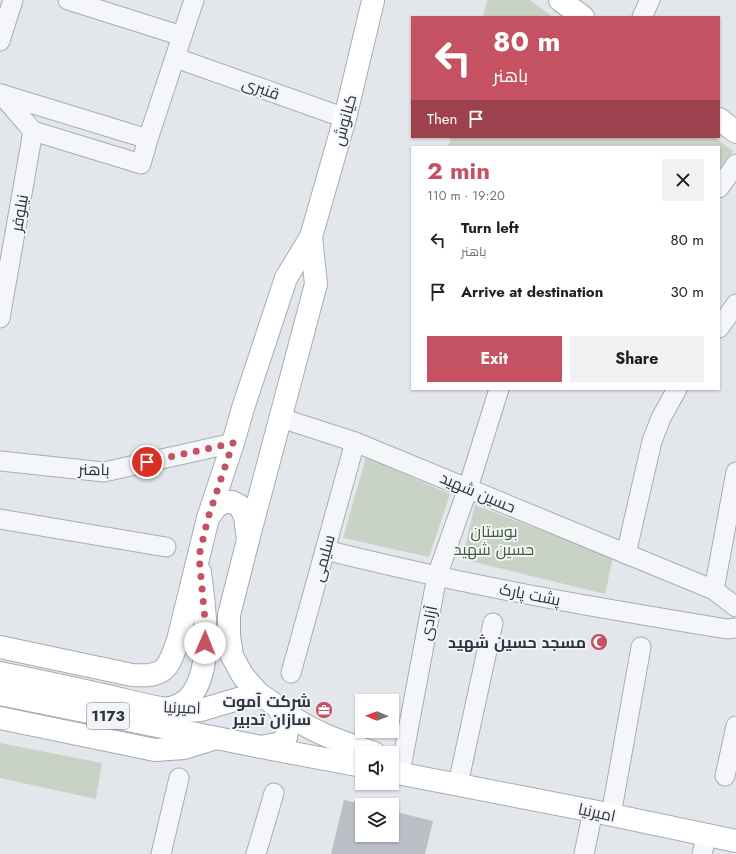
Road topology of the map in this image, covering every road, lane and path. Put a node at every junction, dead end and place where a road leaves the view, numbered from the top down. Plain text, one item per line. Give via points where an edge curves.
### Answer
1 (13, 0) edge
2 (68, 0) edge
3 (194, 0) edge
4 (374, 0) edge
5 (560, 0) edge
6 (650, 0) edge
7 (582, 16) edge
8 (642, 16) edge
9 (182, 36) junction
10 (0, 41) edge
11 (176, 58) junction
12 (0, 94) edge
13 (345, 118) junction
14 (720, 120) edge
15 (33, 131) junction
16 (736, 132) edge
17 (148, 140) junction
18 (736, 164) edge
19 (720, 187) edge
20 (311, 237) junction
21 (736, 304) edge
22 (0, 318) edge
23 (720, 327) edge
24 (499, 390) edge
25 (677, 390) edge
26 (280, 418) junction
27 (355, 442) junction
28 (233, 443) junction
29 (0, 461) edge
30 (736, 472) edge
31 (468, 488) junction
32 (208, 518) junction
33 (0, 519) edge
34 (248, 540) junction
35 (166, 547) dead end
36 (325, 550) junction
37 (626, 554) junction
38 (199, 556) junction
39 (437, 576) junction
40 (714, 590) junction
41 (736, 607) edge
42 (493, 624) dead end
43 (736, 628) edge
44 (0, 647) edge
45 (641, 647) dead end
46 (0, 673) edge
47 (291, 673) dead end
48 (258, 693) junction
49 (0, 694) edge
50 (278, 708) junction
51 (167, 709) junction
52 (0, 718) edge
53 (736, 726) edge
54 (217, 738) junction
55 (356, 746) edge
56 (399, 746) edge
57 (261, 748) junction
58 (355, 765) edge
59 (399, 765) edge
60 (725, 776) dead end
61 (179, 778) dead end
62 (458, 784) junction
63 (274, 793) dead end
64 (602, 813) junction
65 (736, 840) edge
66 (705, 844) edge
67 (161, 854) edge
68 (256, 854) edge
69 (584, 854) edge

1 - 10 street
2 - 9 street
3 - 9 street
4 - 13 main road, کیانوش
5 - 7 main road
6 - 8 street
9 - 11 street
11 - 13 street, قنبری
11 - 17 street
12 - 15 street
12 - 17 street
13 - 20 main road, کیانوش
14 - 16 main road
15 - 17 street via 141,164
15 - 22 street, نیلوفر
18 - 19 street
20 - 26 main road via 316,284
20 - 28 main road via 286,278
21 - 23 street
24 - 31 street, آزادی
25 - 37 street via 661,418 652,441
26 - 27 street, حسین شهید
26 - 34 main road
27 - 31 street, حسین شهید
27 - 36 street, سلیمی
28 - 29 street, باهنر via 104,472
28 - 32 main road
30 - 40 street
31 - 37 street, حسین شهید
31 - 39 street, آزادی
32 - 34 main road via 224,502 240,506 245,517
32 - 38 main road
33 - 35 street
34 - 48 main road via 229,615 229,635 232,656 243,676
36 - 39 street, پشت پارک
36 - 47 street, سلیمی
37 - 40 street, حسین شهید
38 - 44 main road via 172,659 162,672 148,676 132,675
38 - 51 main road via 206,631 203,668 198,684 188,698 178,706
39 - 43 street, پشت پارک via 648,616
39 - 56 street, آزادی
40 - 41 street, حسین شهید
42 - 62 street
45 - 64 street
46 - 51 main road, امیرنیا / 1173
48 - 50 main road
48 - 51 main road, امیرنیا / 1173 via 201,710
49 - 54 main road, امیرنیا / 1173
50 - 55 main road via 324,734
50 - 57 main road via 285,721 286,738 282,743
52 - 54 main road via 155,750 184,748
53 - 60 street
54 - 57 main road, امیرنیا / 1173
57 - 58 main road, امیرنیا / 1173
59 - 62 main road, امیرنیا
61 - 67 street
62 - 64 main road, امیرنیا
63 - 68 street
64 - 66 main road, امیرنیا
64 - 69 street
65 - 66 main road, امیرنیا

